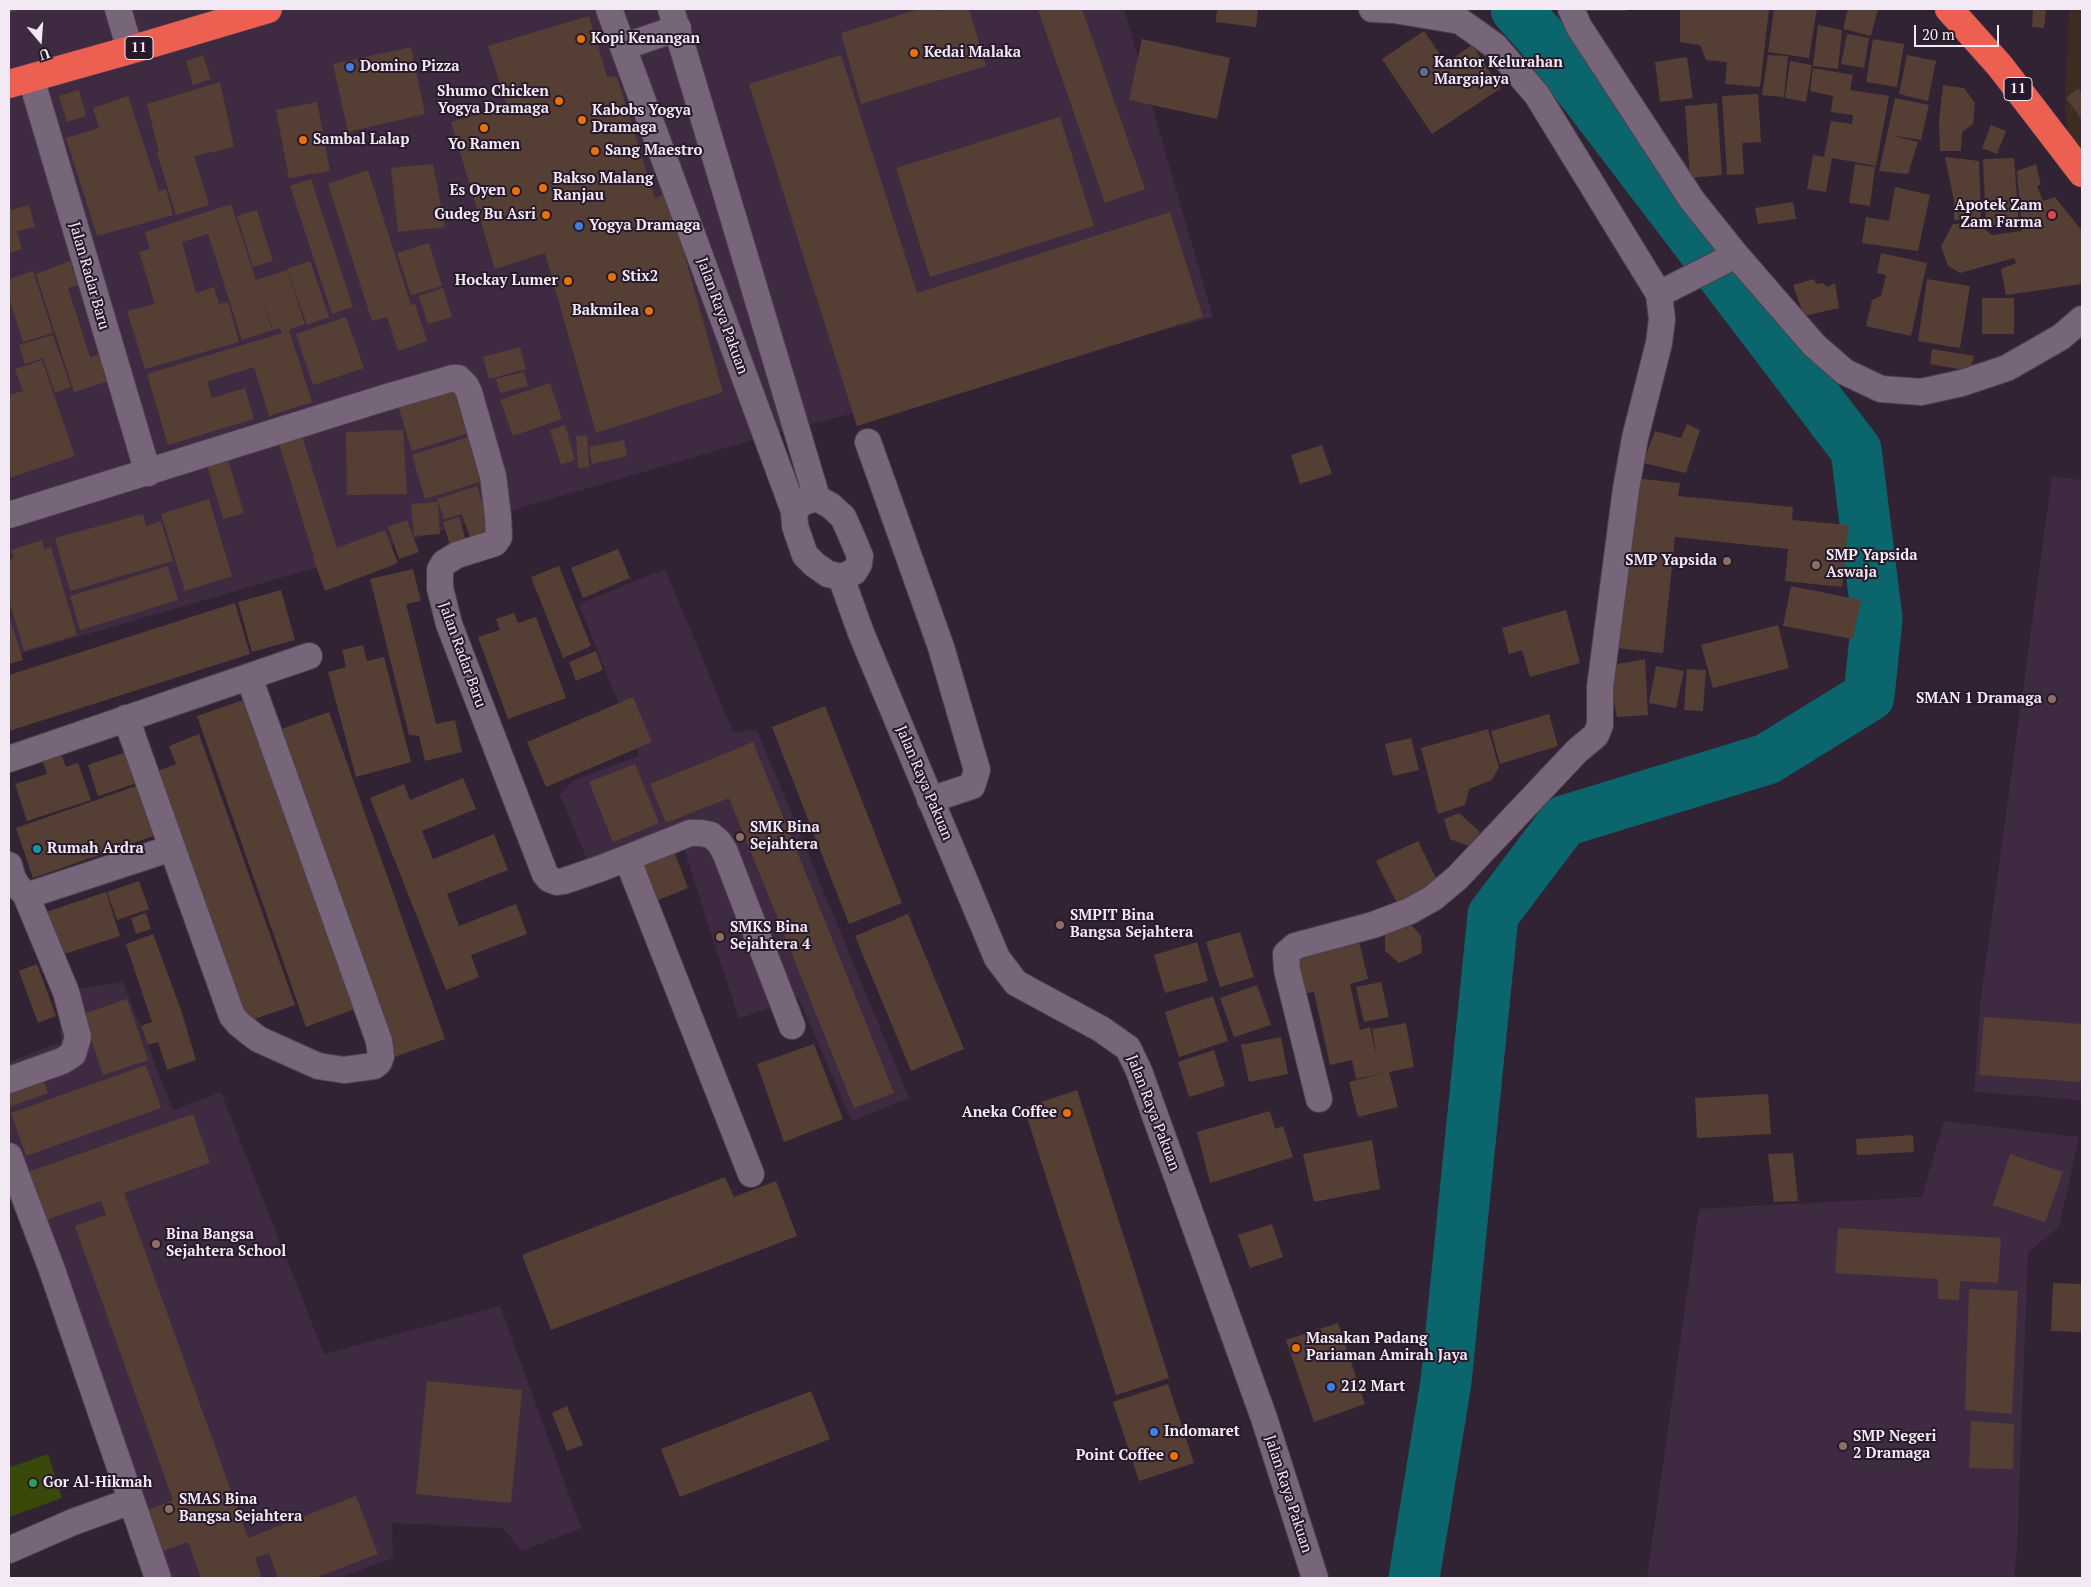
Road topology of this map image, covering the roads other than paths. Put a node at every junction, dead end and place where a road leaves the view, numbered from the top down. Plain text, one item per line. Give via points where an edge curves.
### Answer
1 (118, 9) edge
2 (268, 9) edge
3 (609, 9) edge
4 (1372, 9) edge
5 (1571, 9) edge
6 (1949, 9) edge
7 (675, 19) edge
8 (624, 47) junction
9 (130, 50) junction
10 (20, 81) edge
11 (2082, 173) edge
12 (1729, 258) junction
13 (1665, 291) junction
14 (2082, 319) edge
15 (868, 442) dead end
16 (148, 473) junction
17 (817, 498) junction
18 (794, 511) junction
19 (9, 515) edge
20 (848, 574) junction
21 (309, 656) dead end
22 (249, 677) junction
23 (126, 718) junction
24 (9, 759) edge
25 (930, 800) junction
26 (172, 848) junction
27 (627, 858) junction
28 (9, 865) edge
29 (25, 893) junction
30 (792, 1026) dead end
31 (9, 1080) edge
32 (1319, 1099) dead end
33 (9, 1156) edge
34 (751, 1174) dead end
35 (131, 1500) junction
36 (9, 1550) edge
37 (158, 1578) edge
38 (1315, 1578) edge

1 - 9 street
2 - 9 highway, 11
3 - 8 street, Jalan Raya Pakuan
4 - 13 street via 1460,21 1495,46 1537,95
5 - 12 street via 1579,27
6 - 11 highway, 11 via 2000,66
7 - 8 street
7 - 17 street
8 - 18 street, Jalan Raya Pakuan
9 - 10 highway, 11
10 - 16 street, Jalan Radar Baru
12 - 13 street
12 - 14 street via 1814,345 1846,372 1881,390 1921,392 2006,368 2060,337
13 - 32 street via 1659,343 1635,438 1626,490 1596,735 1434,898 1410,911 1373,924 1295,946 1286,954 1287,970
15 - 25 street via 941,647 977,770 972,786
16 - 19 street, Jalan Radar Baru
16 - 27 street, Jalan Radar Baru via 452,378 462,381 493,476 499,537 496,543 457,555 444,563 440,570 440,588 449,624 545,874 557,882 564,881
17 - 18 street via 804,502
17 - 20 street via 843,517 860,556 859,564
18 - 20 street via 795,526 805,555 828,574
20 - 25 street, Jalan Raya Pakuan via 861,633
21 - 22 street
22 - 23 street
22 - 26 street via 379,1041 382,1056 379,1062 365,1069 324,1068 266,1044 239,1024 232,1016
23 - 24 street
23 - 26 street
25 - 38 street, Jalan Raya Pakuan via 997,958 1016,983 1101,1029 1128,1048 1264,1418
26 - 29 street via 39,892
27 - 30 street, Jalan Radar Baru via 690,833 711,835 719,842
27 - 34 street
28 - 29 street via 13,880
29 - 31 street via 66,992 78,1037 73,1054 62,1061
33 - 35 street via 52,1267
35 - 36 street
35 - 37 street

